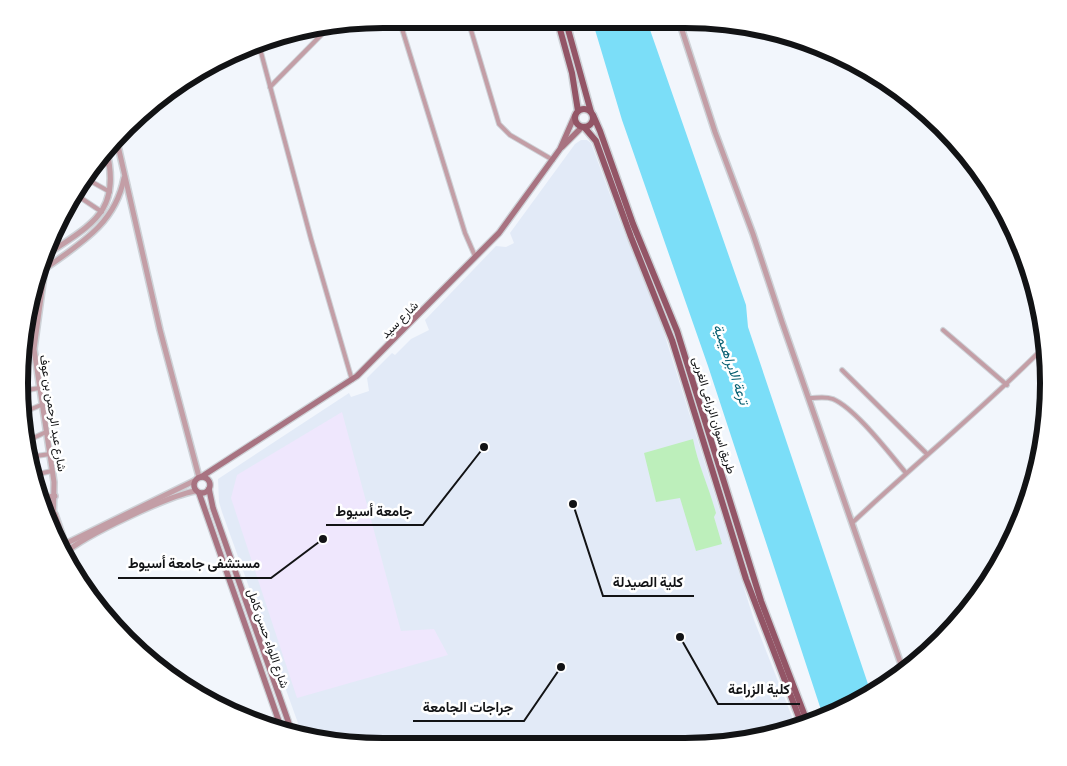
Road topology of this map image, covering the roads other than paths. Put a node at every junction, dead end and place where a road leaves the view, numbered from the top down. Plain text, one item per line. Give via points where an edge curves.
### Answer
1 (401, 28) edge
2 (470, 28) edge
3 (560, 28) edge
4 (568, 28) edge
5 (681, 28) edge
6 (323, 33) edge
7 (260, 50) edge
8 (270, 87) junction
9 (576, 113) junction
10 (592, 114) junction
11 (583, 127) junction
12 (118, 147) edge
13 (560, 149) junction
14 (108, 158) edge
15 (553, 160) junction
16 (105, 163) edge
17 (110, 166) junction
18 (125, 176) junction
19 (90, 181) edge
20 (110, 192) junction
21 (80, 197) edge
22 (102, 212) junction
23 (54, 250) edge
24 (475, 256) junction
25 (49, 263) edge
26 (42, 285) edge
27 (944, 330) dead end
28 (1038, 354) edge
29 (842, 370) dead end
30 (354, 378) junction
31 (1007, 385) junction
32 (39, 388) junction
33 (28, 390) edge
34 (810, 398) junction
35 (41, 405) junction
36 (29, 410) edge
37 (46, 432) junction
38 (32, 439) edge
39 (50, 454) junction
40 (927, 454) junction
41 (35, 456) edge
42 (218, 468) junction
43 (52, 472) junction
44 (906, 473) junction
45 (40, 474) edge
46 (198, 478) junction
47 (210, 487) junction
48 (197, 492) junction
49 (55, 496) junction
50 (46, 497) edge
51 (54, 506) junction
52 (54, 516) edge
53 (852, 523) junction
54 (58, 526) edge
55 (65, 543) edge
56 (69, 550) edge
57 (266, 657) junction
58 (258, 660) junction
59 (901, 664) edge
60 (805, 717) edge
61 (800, 719) edge
62 (280, 723) edge
63 (289, 726) edge

1 - 24 street
2 - 15 street via 499,124
3 - 9 main road via 572,73
4 - 10 main road, طريق اسوان الزراعى الغربى
5 - 34 street
6 - 8 street
7 - 8 street
8 - 30 street via 321,276
9 - 10 main road via 583,109
9 - 11 main road via 575,121
9 - 13 main road, شارع سيد
10 - 11 main road via 592,122
10 - 60 main road, طريق اسوان الزراعى الغربى via 677,331 761,601
11 - 13 main road, شارع سيد
11 - 61 main road, طريق اسوان الزراعى الغربى via 596,141 672,340 746,579
12 - 18 street
13 - 15 main road, شارع سيد
14 - 17 street
15 - 24 main road, شارع سيد via 499,233
16 - 17 street
17 - 20 street
18 - 25 street via 117,204 107,220
18 - 46 street
19 - 20 street
20 - 22 street
21 - 22 street
22 - 23 street
24 - 30 main road, شارع سيد
26 - 32 street, شارع عبد الرحمن بن عوف via 34,349
27 - 31 street
28 - 31 street
29 - 40 street
30 - 42 main road, شارع سيد
31 - 40 street
32 - 33 street
32 - 35 street, شارع عبد الرحمن بن عوف
34 - 44 street via 824,397 842,405
34 - 53 street
35 - 36 street
35 - 37 street, شارع عبد الرحمن بن عوف
37 - 38 street
37 - 39 street, شارع عبد الرحمن بن عوف
39 - 41 street
39 - 43 street, شارع عبد الرحمن بن عوف
40 - 44 street
42 - 46 main road, شارع سيد
42 - 47 main road
43 - 45 street
43 - 49 street, شارع عبد الرحمن بن عوف
44 - 53 street
46 - 47 main road via 208,480
46 - 48 main road, شارع اللواء حسن كامل
46 - 55 street, شارع سيد
47 - 48 main road via 205,493
47 - 57 main road, شارع اللواء حسن كامل via 213,508
48 - 56 street via 174,497 84,539
48 - 58 main road, شارع اللواء حسن كامل
49 - 50 street
49 - 51 street, شارع عبد الرحمن بن عوف
51 - 52 street, شارع عبد الرحمن بن عوف
51 - 54 street, شارع عبد الرحمن بن عوف
53 - 59 street
57 - 58 main road
57 - 63 main road, شارع اللواء حسن كامل
58 - 62 main road, شارع اللواء حسن كامل

